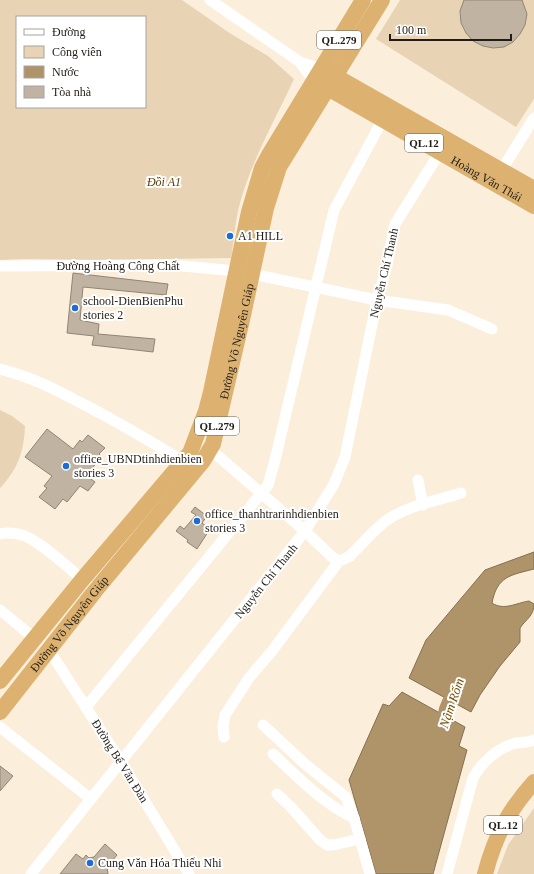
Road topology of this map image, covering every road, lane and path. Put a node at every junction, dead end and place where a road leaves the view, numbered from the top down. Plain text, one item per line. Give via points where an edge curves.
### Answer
1 (210, 0) edge
2 (363, 0) edge
3 (382, 0) edge
4 (318, 74) junction
5 (332, 82) junction
6 (534, 118) edge
7 (383, 119) junction
8 (435, 133) junction
9 (457, 146) junction
10 (440, 152) junction
11 (501, 171) junction
12 (534, 189) edge
13 (534, 206) edge
14 (0, 266) edge
15 (236, 271) junction
16 (252, 274) junction
17 (315, 287) junction
18 (377, 300) junction
19 (492, 329) dead end
20 (0, 369) edge
21 (209, 450) junction
22 (183, 461) junction
23 (418, 480) dead end
24 (461, 493) dead end
25 (261, 494) junction
26 (423, 505) junction
27 (127, 527) junction
28 (305, 532) junction
29 (2, 536) edge
30 (140, 537) junction
31 (338, 560) junction
32 (82, 580) junction
33 (95, 591) junction
34 (0, 610) edge
35 (34, 638) junction
36 (49, 650) junction
37 (2, 675) edge
38 (19, 687) junction
39 (86, 707) junction
40 (0, 712) edge
41 (263, 725) dead end
42 (0, 727) edge
43 (224, 737) dead end
44 (534, 740) edge
45 (273, 754) dead end
46 (121, 762) junction
47 (534, 782) edge
48 (278, 794) dead end
49 (91, 800) junction
50 (354, 818) junction
51 (360, 838) junction
52 (31, 874) edge
53 (189, 874) edge
54 (370, 874) edge
55 (447, 874) edge
56 (486, 874) edge

1 - 4 street via 300,62 307,72
2 - 4 highway, Đường Võ Nguyên Giáp / QL.279
3 - 5 highway, Đường Võ Nguyên Giáp / QL.279
4 - 5 highway, Hoàng Văn Thái / QL.12
4 - 15 highway, Đường Võ Nguyên Giáp / QL.279 via 262,168
5 - 7 highway, Hoàng Văn Thái / QL.12
5 - 8 highway, Hoàng Văn Thái / QL.12
5 - 16 highway, Đường Võ Nguyên Giáp / QL.279 via 279,167 266,208
6 - 11 street
7 - 10 highway, Hoàng Văn Thái / QL.12
7 - 17 street via 334,210
8 - 9 highway, Hoàng Văn Thái / QL.12
8 - 10 highway
9 - 10 highway
9 - 11 highway, Hoàng Văn Thái / QL.12
10 - 13 highway, Hoàng Văn Thái / QL.12
10 - 18 street, Nguyễn Chí Thanh via 395,224 388,265
11 - 12 highway, Hoàng Văn Thái / QL.12
14 - 15 street, Đường Hoàng Công Chất via 172,265
15 - 16 highway
15 - 22 highway, Đường Võ Nguyên Giáp / QL.279 via 208,404 190,453
16 - 17 street
16 - 21 highway, Đường Võ Nguyên Giáp / QL.279 via 221,413
17 - 18 street
17 - 25 street via 275,460 268,485
18 - 19 street via 448,310
18 - 28 street, Nguyễn Chí Thanh via 345,457 334,484
20 - 22 street via 44,384 117,421
21 - 25 street
21 - 30 highway, Đường Võ Nguyên Giáp / QL.279 via 203,461
22 - 27 highway, Đường Võ Nguyên Giáp / QL.279
23 - 26 street
24 - 26 street
25 - 28 street
25 - 39 street
26 - 31 street via 403,512 384,523 350,556
27 - 30 highway
27 - 32 highway, Đường Võ Nguyên Giáp / QL.279
28 - 31 street
28 - 46 street, Nguyễn Chí Thanh
29 - 32 street via 23,535 34,540
30 - 33 highway, Đường Võ Nguyên Giáp / QL.279
31 - 43 street via 225,715
32 - 33 street
32 - 35 highway, Đường Võ Nguyên Giáp / QL.279
33 - 36 highway, Đường Võ Nguyên Giáp / QL.279
34 - 35 street
35 - 36 highway
35 - 37 highway, Đường Võ Nguyên Giáp / QL.279
36 - 38 highway, Đường Võ Nguyên Giáp / QL.279
36 - 39 street, Đường Bế Văn Đàn
37 - 38 street
38 - 40 highway, Đường Võ Nguyên Giáp / QL.279
39 - 46 street, Đường Bế Văn Đàn
41 - 50 street via 306,765 346,797
42 - 49 street
44 - 55 street via 504,748 480,767 473,778
45 - 50 street via 324,799
46 - 49 street, Nguyễn Chí Thanh
46 - 53 street, Đường Bế Văn Đàn
47 - 56 highway, QL.12 via 505,820
48 - 51 street via 327,845
49 - 52 street, Nguyễn Chí Thanh
50 - 51 street
51 - 54 street

